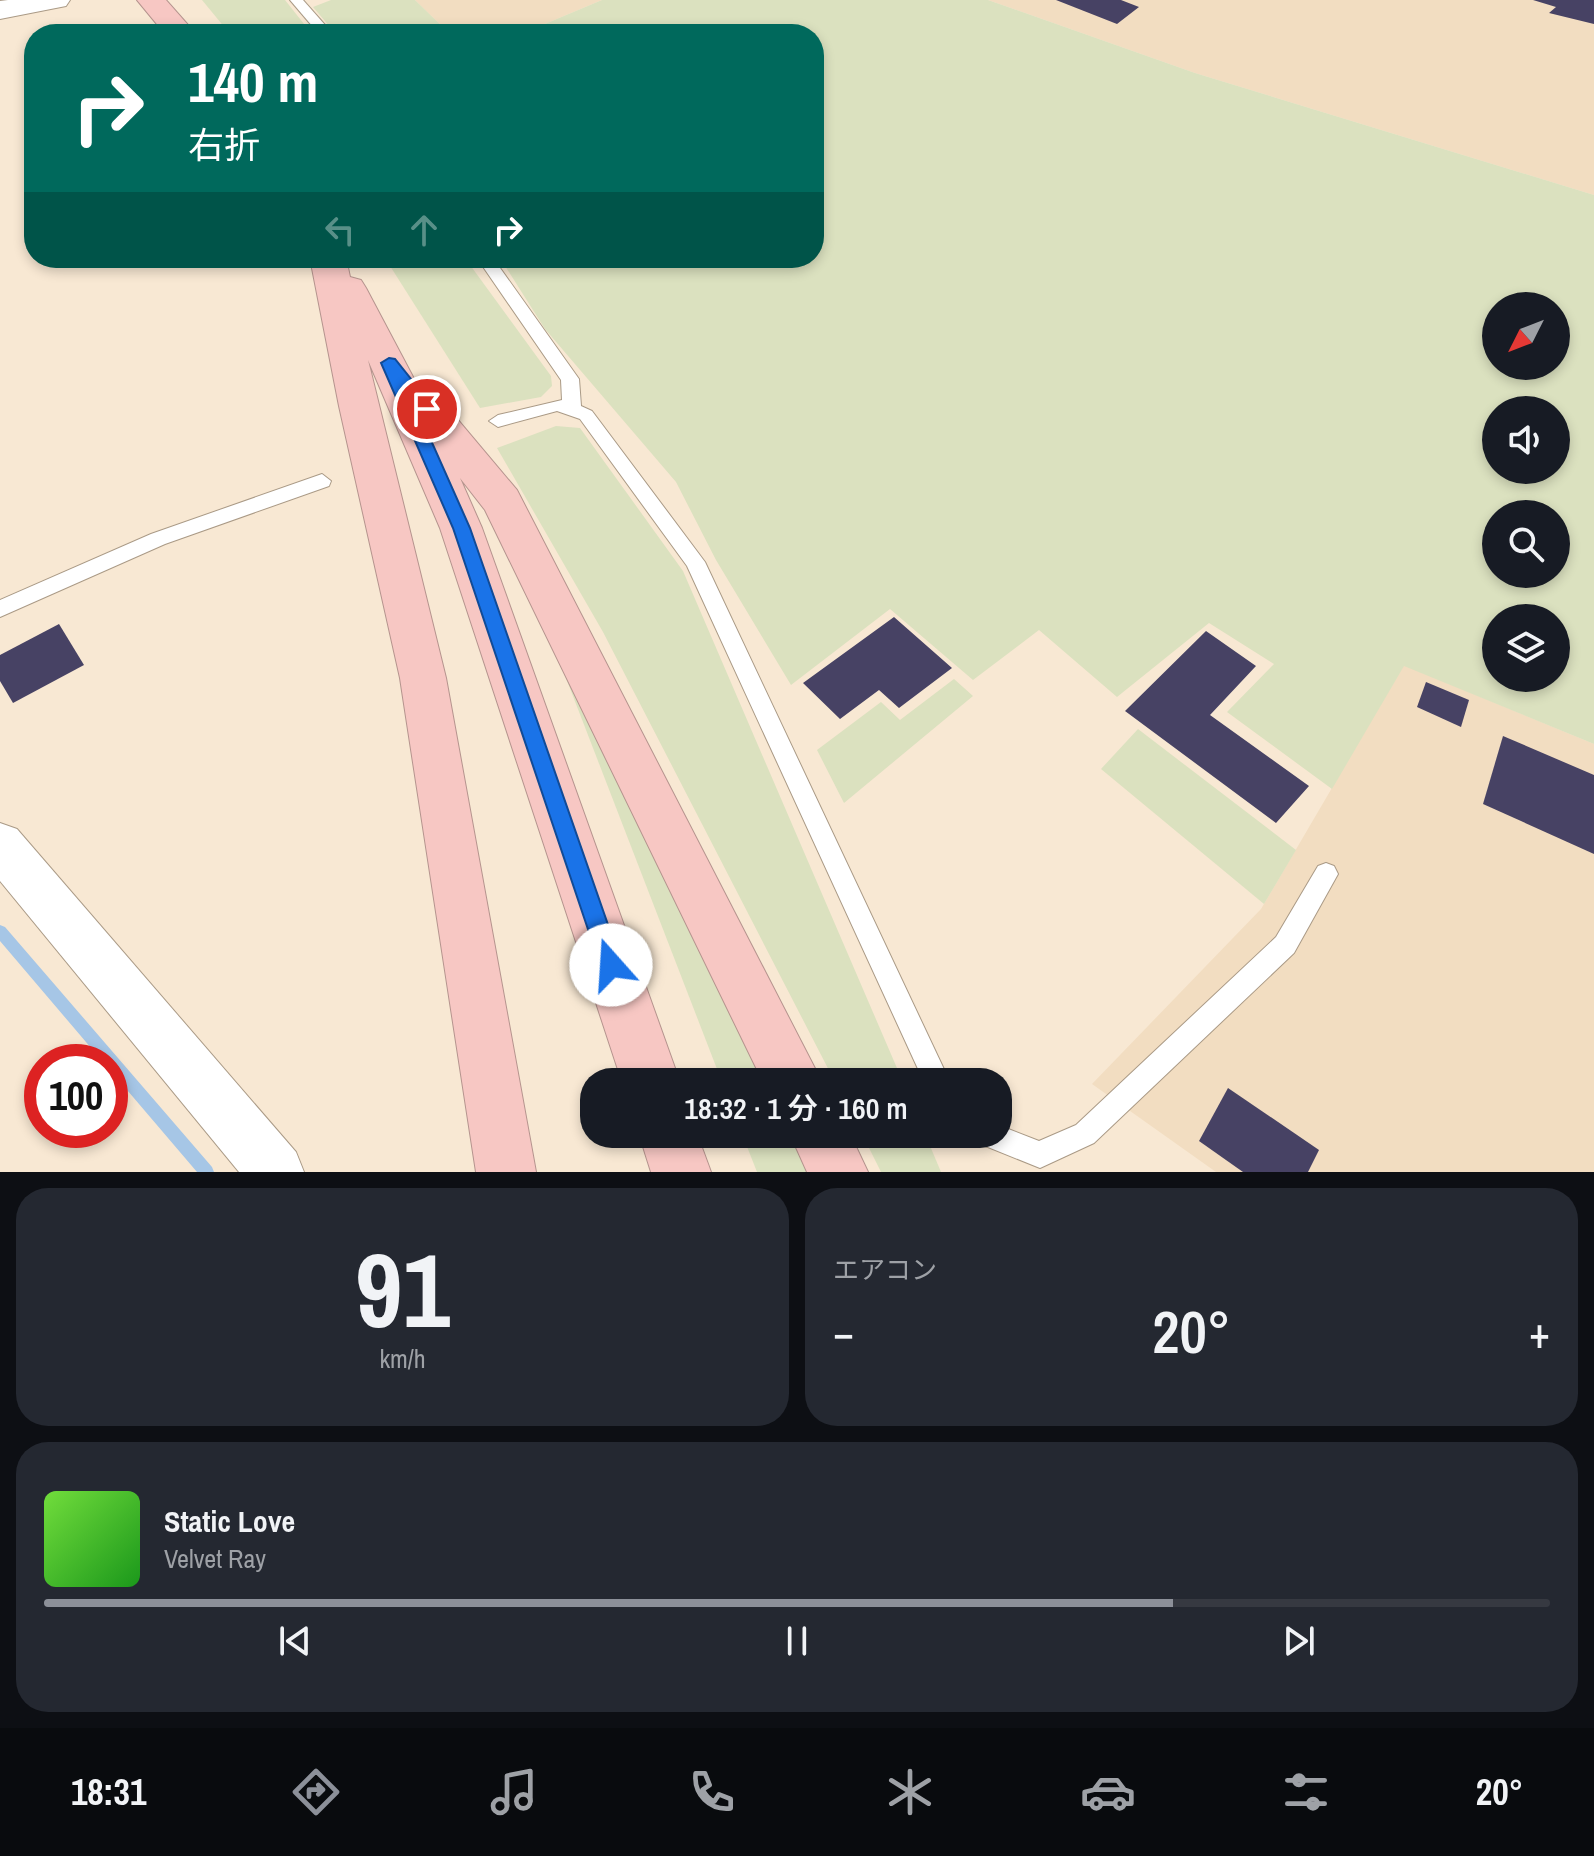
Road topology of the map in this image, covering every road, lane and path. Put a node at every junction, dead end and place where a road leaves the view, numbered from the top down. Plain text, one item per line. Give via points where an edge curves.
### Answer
1 (56, 0) edge
2 (296, 0) edge
3 (0, 10) edge
4 (317, 24) edge
5 (332, 268) edge
6 (336, 268) edge
7 (492, 268) edge
8 (389, 363) junction
9 (572, 410) junction
10 (498, 421) dead end
11 (322, 481) dead end
12 (0, 609) edge
13 (0, 845) edge
14 (1326, 874) dead end
15 (646, 1068) edge
16 (786, 1068) edge
17 (930, 1068) edge
18 (1012, 1144) edge
19 (673, 1148) edge
20 (826, 1148) edge
21 (276, 1172) edge
22 (506, 1172) edge
23 (681, 1172) edge
24 (838, 1172) edge

1 - 3 street
2 - 4 lane
5 - 22 highway via 423,678
6 - 8 highway
7 - 9 lane via 570,379
8 - 15 highway via 461,528
8 - 16 highway via 502,501
9 - 10 lane via 558,405
9 - 17 lane via 586,415 695,562
11 - 12 lane via 158,539
13 - 21 street
14 - 18 lane via 1285,945 1085,1134 1040,1155
19 - 23 highway
20 - 24 highway

